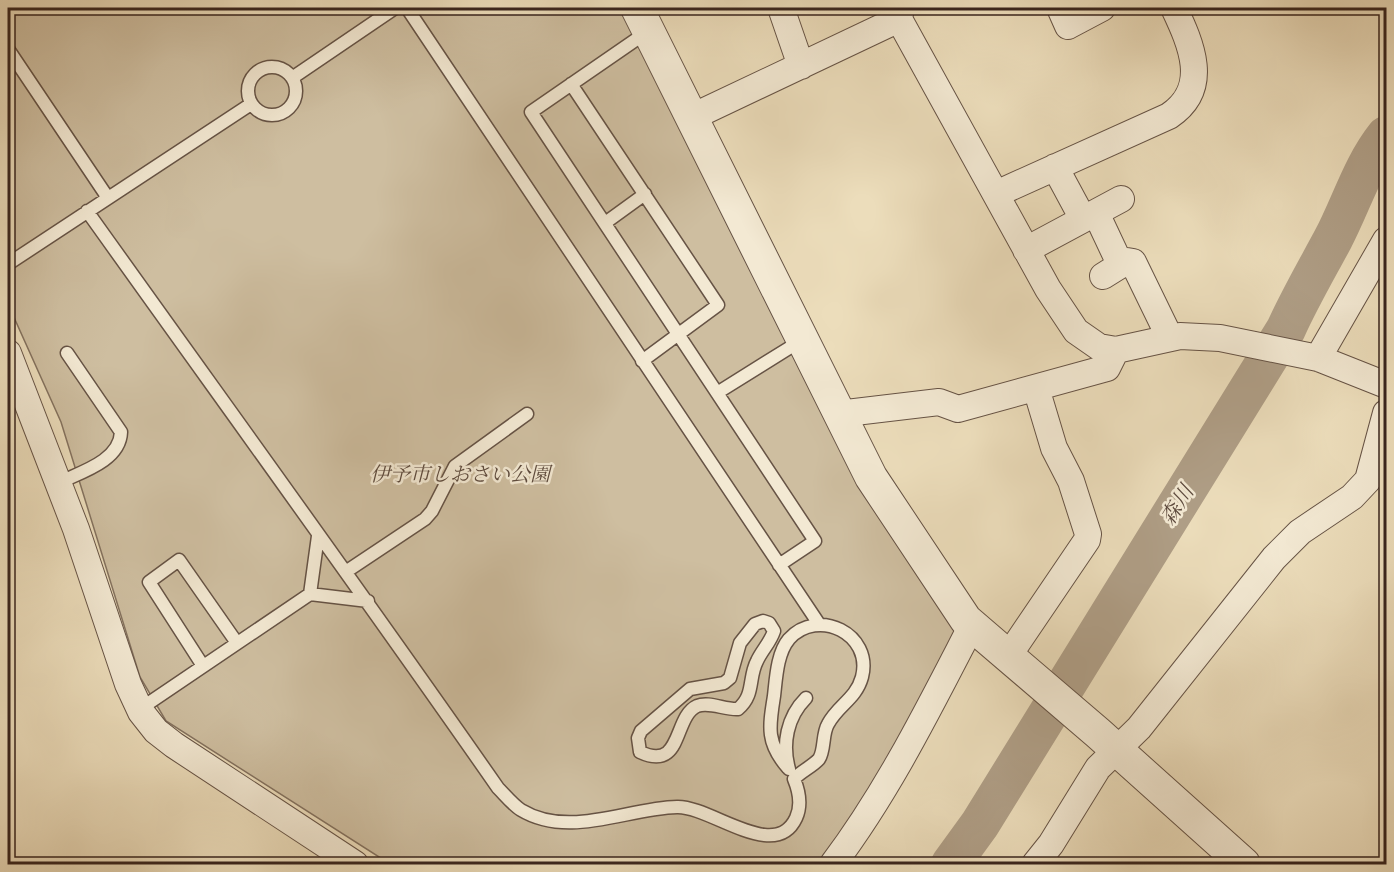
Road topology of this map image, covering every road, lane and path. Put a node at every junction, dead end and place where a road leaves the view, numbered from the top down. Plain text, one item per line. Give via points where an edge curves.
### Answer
1 (395, 8) edge
2 (407, 8) edge
3 (781, 8) edge
4 (1059, 8) edge
5 (1102, 8) edge
6 (1174, 8) edge
7 (900, 14) edge
8 (642, 19) edge
9 (8, 49) edge
10 (801, 66) junction
11 (292, 78) junction
12 (571, 84) junction
13 (251, 104) junction
14 (690, 118) junction
15 (1055, 167) junction
16 (645, 194) junction
17 (996, 194) junction
18 (108, 198) junction
19 (1121, 199) dead end
20 (87, 211) junction
21 (1089, 216) junction
22 (605, 223) junction
23 (1386, 240) edge
24 (1026, 250) junction
25 (8, 264) edge
26 (679, 335) junction
27 (1170, 338) junction
28 (802, 340) junction
29 (1116, 350) junction
30 (8, 353) edge
31 (67, 353) dead end
32 (1310, 357) junction
33 (642, 361) junction
34 (1386, 385) edge
35 (1036, 388) junction
36 (717, 393) junction
37 (1386, 413) edge
38 (527, 414) dead end
39 (838, 414) junction
40 (58, 483) junction
41 (318, 536) junction
42 (779, 566) junction
43 (347, 571) junction
44 (310, 594) junction
45 (368, 601) junction
46 (763, 621) joint
47 (819, 624) junction
48 (971, 627) junction
49 (237, 643) junction
50 (1011, 660) junction
51 (203, 666) junction
52 (806, 698) dead end
53 (140, 709) junction
54 (1107, 741) junction
55 (791, 773) junction
56 (355, 864) edge
57 (833, 864) edge
58 (1035, 864) edge
59 (1244, 864) edge

1 - 11 lane
2 - 33 lane
3 - 10 street
4 - 5 street via 1068,26
6 - 15 street via 1194,58 1194,75 1181,108
7 - 10 street
7 - 17 street
8 - 12 lane
8 - 14 street
9 - 18 lane
10 - 14 street
11 - 13 lane via 276,67 257,72 248,88
11 - 13 lane via 296,93 281,114 261,113
12 - 16 lane
12 - 22 lane via 531,112
13 - 18 lane
14 - 28 street
15 - 17 street
15 - 21 street
16 - 22 lane
16 - 26 lane via 718,305
17 - 24 street
18 - 20 lane
19 - 21 street
20 - 25 lane
20 - 41 lane
21 - 24 street
21 - 27 street via 1111,270 1127,261 1139,270
22 - 26 lane
23 - 32 street
24 - 29 street via 1077,331 1100,346
26 - 33 lane
26 - 36 lane
27 - 29 street
27 - 32 street via 1220,338
28 - 36 lane
28 - 39 street
29 - 35 street via 1107,368
30 - 40 street
31 - 40 lane via 121,432 121,442 107,458
32 - 34 street
33 - 42 lane
35 - 39 street via 958,409 939,402
35 - 50 street via 1054,448 1071,481 1088,534
36 - 42 lane via 815,541
37 - 54 street via 1368,480 1352,497 1300,532 1274,558 1139,728
38 - 43 lane via 455,466 425,519
39 - 48 street via 871,477
40 - 53 street
41 - 43 lane
41 - 44 lane
42 - 47 lane
43 - 45 lane
44 - 45 lane
44 - 49 lane
45 - 55 lane via 498,788 521,810 570,823 678,807 702,810 752,835 777,835 792,827 798,814 800,799
46 - 46 lane via 755,624 740,643 730,678 719,685 690,689 641,731 640,752 662,756 696,706 738,709 745,704 756,661 774,632
47 - 55 lane via 802,628 788,640 781,654 771,741
47 - 55 lane via 842,629 856,640 863,657 863,674 858,690 827,725 819,759
48 - 50 street
48 - 57 street via 900,761 861,827
49 - 51 lane
49 - 51 lane via 179,560 149,582
50 - 54 street
51 - 53 lane
52 - 55 lane via 795,709 789,726 786,744
53 - 56 street via 156,731 174,745
54 - 58 street via 1098,768 1052,844
54 - 59 street

